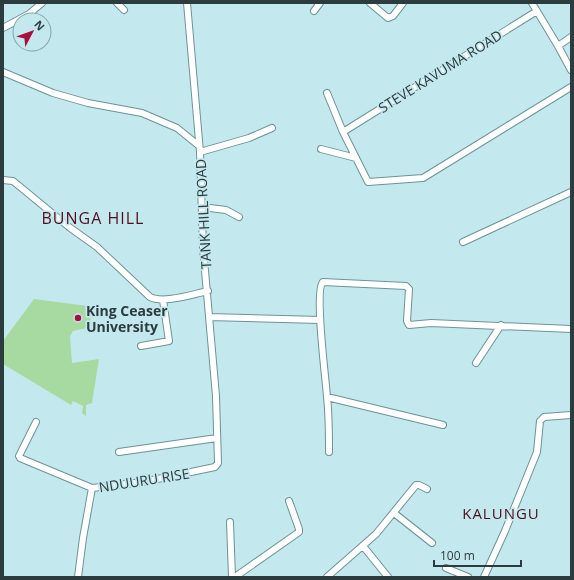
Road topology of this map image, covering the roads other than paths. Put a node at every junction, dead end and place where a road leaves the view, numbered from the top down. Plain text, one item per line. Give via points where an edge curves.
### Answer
1 (42, 3) edge
2 (117, 3) edge
3 (187, 3) edge
4 (320, 3) edge
5 (370, 3) edge
6 (403, 3) edge
7 (532, 3) edge
8 (124, 10) dead end
9 (314, 11) dead end
10 (537, 11) junction
11 (3, 28) edge
12 (571, 37) edge
13 (558, 46) junction
14 (571, 70) edge
15 (3, 72) edge
16 (571, 87) edge
17 (327, 93) dead end
18 (272, 128) dead end
19 (343, 132) junction
20 (198, 145) junction
21 (321, 149) dead end
22 (200, 152) junction
23 (356, 158) junction
24 (3, 180) edge
25 (571, 192) edge
26 (202, 207) junction
27 (239, 217) dead end
28 (463, 242) dead end
29 (208, 291) junction
30 (163, 300) junction
31 (209, 317) junction
32 (320, 320) junction
33 (501, 325) junction
34 (571, 329) edge
35 (141, 346) dead end
36 (476, 363) dead end
37 (327, 397) junction
38 (571, 415) edge
39 (36, 422) dead end
40 (443, 425) dead end
41 (217, 438) junction
42 (119, 452) dead end
43 (329, 452) dead end
44 (215, 467) joint
45 (92, 488) junction
46 (427, 488) dead end
47 (289, 501) dead end
48 (394, 513) junction
49 (230, 522) dead end
50 (432, 543) dead end
51 (363, 546) junction
52 (446, 568) dead end
53 (78, 577) edge
54 (232, 577) edge
55 (235, 577) edge
56 (327, 577) edge
57 (388, 577) edge
58 (468, 577) edge
59 (484, 577) edge

1 - 11 street via 29,14
2 - 8 street
3 - 20 street
4 - 9 street
5 - 6 street via 388,18 393,16
7 - 10 street
10 - 13 street
10 - 19 street, STEVE KAVUMA ROAD
12 - 13 street
13 - 14 street
15 - 20 street, TANK HILL ROAD via 52,93 142,113 177,128
16 - 23 street via 423,178 368,182
17 - 19 street
18 - 22 street via 249,138
19 - 23 street
20 - 22 street, TANK HILL ROAD
21 - 23 street
22 - 26 street, TANK HILL ROAD
24 - 30 street via 13,181 64,221 150,298
25 - 28 street
26 - 27 street via 226,210
26 - 29 street, TANK HILL ROAD
29 - 30 street
29 - 31 street, TANK HILL ROAD
30 - 35 street via 169,341
31 - 32 street
31 - 41 street, TANK HILL ROAD
32 - 33 street via 320,287 323,282 406,286 409,289 409,325
32 - 37 street
33 - 34 street
33 - 36 street
37 - 40 street
37 - 43 street
38 - 59 street via 544,417 540,420 537,452
39 - 45 street via 20,458
41 - 42 street
41 - 44 street, TANK HILL ROAD via 218,463
44 - 45 street, NDUURU RISE via 143,482
45 - 53 street, NDUURU RISE
46 - 48 street via 416,485
47 - 55 street via 299,532
48 - 50 street
48 - 51 street
49 - 54 street
51 - 56 street
51 - 57 street
52 - 58 street

